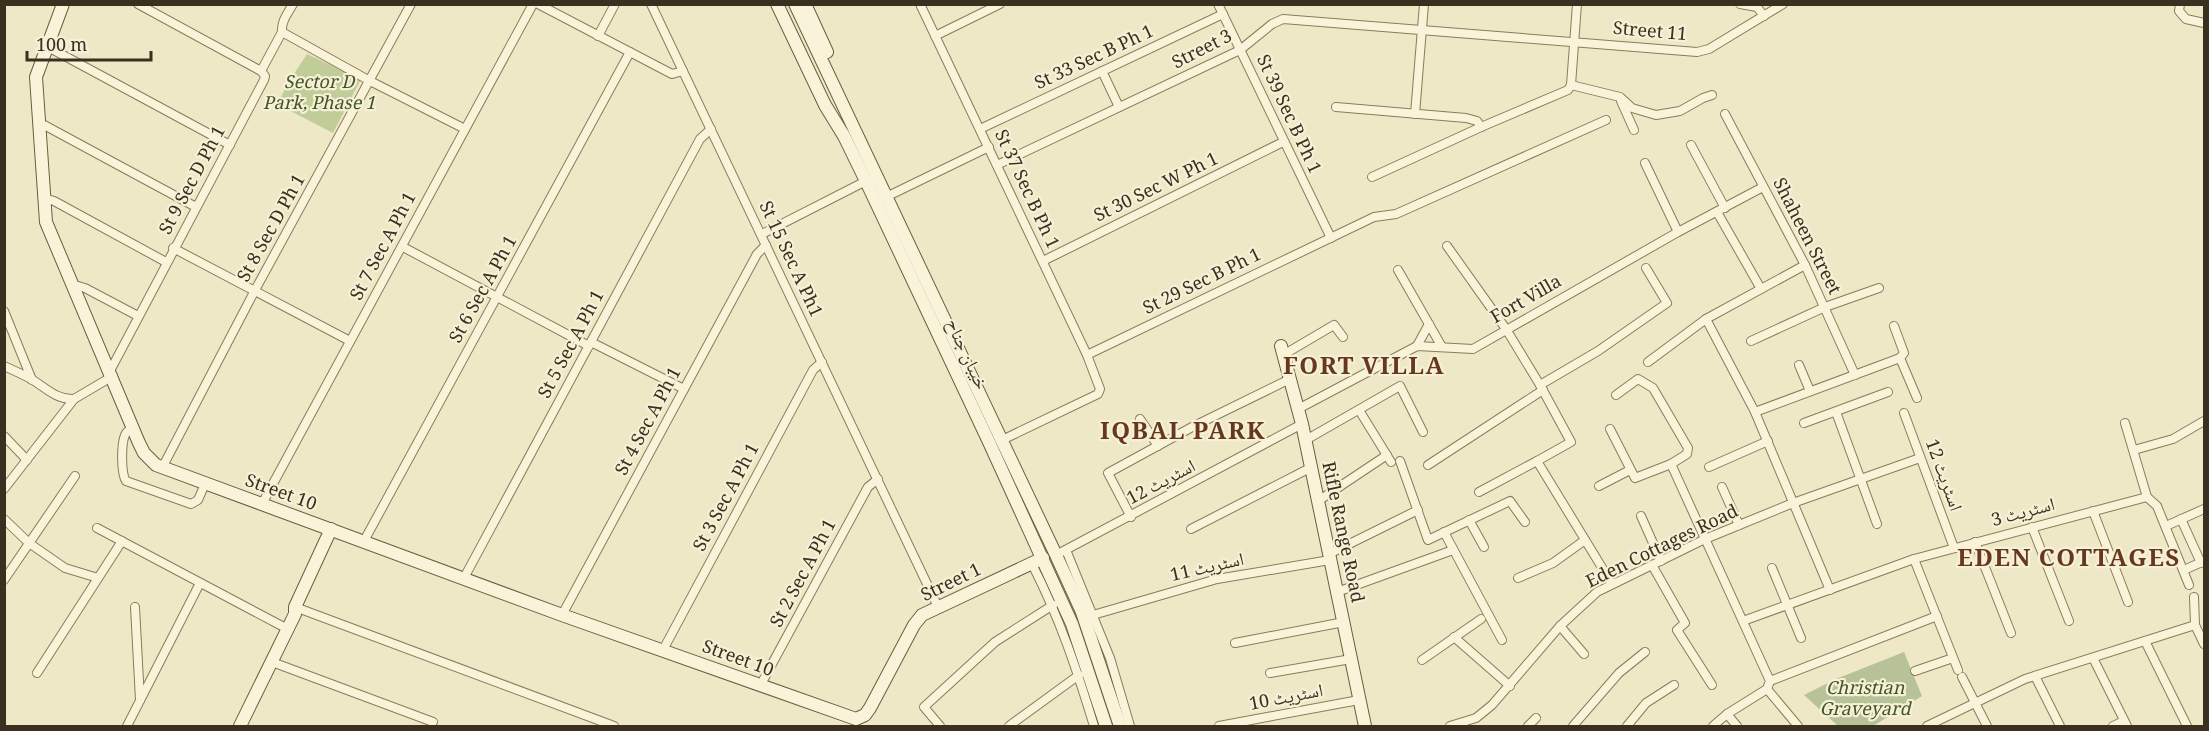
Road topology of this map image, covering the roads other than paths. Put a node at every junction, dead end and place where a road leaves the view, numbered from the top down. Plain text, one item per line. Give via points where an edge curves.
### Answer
1 (63, 4) edge
2 (138, 4) edge
3 (293, 4) edge
4 (411, 4) edge
5 (533, 4) edge
6 (538, 4) edge
7 (615, 4) edge
8 (651, 4) edge
9 (777, 4) edge
10 (785, 4) edge
11 (795, 4) edge
12 (805, 4) edge
13 (920, 4) edge
14 (1000, 4) edge
15 (1218, 4) edge
16 (1424, 4) edge
17 (1577, 4) edge
18 (1740, 4) edge
19 (1783, 4) edge
20 (2180, 4) edge
21 (1223, 14) junction
22 (1764, 16) junction
23 (2205, 23) edge
24 (1422, 29) junction
25 (282, 32) junction
26 (598, 36) junction
27 (934, 36) junction
28 (1575, 41) junction
29 (48, 47) junction
30 (1240, 50) junction
31 (630, 52) junction
32 (261, 71) junction
33 (683, 71) junction
34 (1102, 71) junction
35 (370, 81) junction
36 (1571, 84) junction
37 (1712, 95) dead end
38 (1620, 97) junction
39 (1119, 107) junction
40 (1336, 107) dead end
41 (1415, 114) junction
42 (1725, 114) dead end
43 (1606, 120) dead end
44 (38, 127) junction
45 (1481, 127) junction
46 (465, 129) junction
47 (711, 129) junction
48 (980, 129) junction
49 (1634, 130) dead end
50 (850, 134) junction
51 (1283, 142) junction
52 (230, 145) junction
53 (1691, 145) dead end
54 (989, 147) junction
55 (1645, 163) dead end
56 (997, 165) junction
57 (1372, 177) dead end
58 (866, 181) junction
59 (1763, 187) junction
60 (886, 197) junction
61 (44, 198) junction
62 (196, 207) junction
63 (1721, 210) junction
64 (1678, 232) junction
65 (762, 234) junction
66 (1331, 238) junction
67 (766, 245) junction
68 (1447, 246) dead end
69 (402, 247) junction
70 (173, 248) junction
71 (1043, 261) junction
72 (166, 262) junction
73 (1805, 265) junction
74 (1646, 268) dead end
75 (1398, 270) dead end
76 (73, 287) junction
77 (1879, 288) dead end
78 (1761, 289) junction
79 (254, 292) junction
80 (497, 298) junction
81 (1825, 307) junction
82 (4, 311) edge
83 (138, 316) junction
84 (1706, 319) junction
85 (1429, 324) junction
86 (1894, 326) dead end
87 (1506, 329) junction
88 (1342, 337) dead end
89 (1752, 341) dead end
90 (350, 342) junction
91 (590, 344) junction
92 (1417, 346) junction
93 (1442, 347) junction
94 (1282, 350) joint
95 (1087, 354) junction
96 (1900, 358) junction
97 (822, 362) junction
98 (1648, 362) dead end
99 (1799, 365) dead end
100 (4, 366) edge
101 (111, 374) junction
102 (1855, 375) junction
103 (1290, 379) junction
104 (32, 380) junction
105 (1541, 388) junction
106 (684, 389) junction
107 (1810, 391) junction
108 (1888, 392) dead end
109 (1616, 395) dead end
110 (1917, 398) dead end
111 (74, 399) junction
112 (1298, 409) junction
113 (1359, 410) junction
114 (1755, 412) junction
115 (1836, 412) junction
116 (1904, 413) dead end
117 (1140, 418) dead end
118 (2205, 421) edge
119 (1804, 423) dead end
120 (2125, 423) dead end
121 (1302, 424) junction
122 (133, 429) junction
123 (1610, 429) dead end
124 (1423, 432) dead end
125 (4, 436) edge
126 (1002, 440) junction
127 (1304, 441) junction
128 (1768, 441) junction
129 (1158, 446) junction
130 (2134, 450) junction
131 (1920, 458) junction
132 (27, 460) junction
133 (1392, 460) junction
134 (1538, 460) junction
135 (1671, 464) junction
136 (1428, 465) dead end
137 (1709, 467) dead end
138 (162, 468) junction
139 (1310, 468) junction
140 (1630, 471) junction
141 (75, 476) dead end
142 (878, 479) junction
143 (1860, 480) junction
144 (205, 484) junction
145 (1599, 486) dead end
146 (1722, 487) dead end
147 (4, 489) edge
148 (1479, 492) dead end
149 (2147, 497) junction
150 (1318, 501) junction
151 (1793, 503) junction
152 (262, 504) junction
153 (2205, 508) edge
154 (1418, 510) junction
155 (2093, 511) junction
156 (1641, 516) dead end
157 (1131, 517) junction
158 (4, 519) edge
159 (2181, 519) junction
160 (1469, 520) junction
161 (1526, 522) dead end
162 (1877, 524) dead end
163 (1739, 525) junction
164 (2166, 526) junction
165 (2032, 527) junction
166 (97, 528) dead end
167 (331, 529) junction
168 (1191, 529) dead end
169 (1444, 532) junction
170 (1705, 539) junction
171 (1585, 540) junction
172 (122, 541) junction
173 (364, 541) junction
174 (1975, 542) junction
175 (29, 543) junction
176 (1484, 547) dead end
177 (1954, 548) junction
178 (1453, 550) junction
179 (1061, 552) junction
180 (1330, 557) junction
181 (1911, 560) junction
182 (1037, 561) junction
183 (1661, 561) junction
184 (2203, 562) edge
185 (1652, 565) junction
186 (1772, 568) dead end
187 (2184, 570) junction
188 (98, 578) junction
189 (464, 578) junction
190 (1518, 578) dead end
191 (4, 580) edge
192 (200, 584) junction
193 (1612, 584) junction
194 (2189, 585) dead end
195 (1830, 590) junction
196 (1337, 592) junction
197 (2194, 597) dead end
198 (2128, 602) dead end
199 (1053, 605) junction
200 (1786, 606) junction
201 (135, 607) dead end
202 (938, 607) junction
203 (295, 608) junction
204 (562, 615) junction
205 (1093, 615) junction
206 (1937, 616) junction
207 (1481, 619) dead end
208 (1743, 621) junction
209 (2069, 621) dead end
210 (1344, 622) junction
211 (2195, 625) junction
212 (282, 626) junction
213 (1560, 626) junction
214 (2011, 633) dead end
215 (1454, 637) junction
216 (1801, 638) dead end
217 (1502, 640) dead end
218 (2145, 641) junction
219 (1235, 643) dead end
220 (2205, 644) edge
221 (663, 650) junction
222 (1645, 652) dead end
223 (1584, 654) dead end
224 (1953, 658) junction
225 (2093, 658) junction
226 (1351, 659) junction
227 (1422, 660) dead end
228 (272, 662) junction
229 (1915, 671) dead end
230 (37, 673) dead end
231 (1270, 673) dead end
232 (1079, 675) junction
233 (2035, 676) junction
234 (1674, 685) dead end
235 (1712, 685) dead end
236 (1768, 685) junction
237 (760, 686) junction
238 (1510, 686) junction
239 (1359, 700) junction
240 (140, 701) junction
241 (1976, 703) junction
242 (1726, 714) junction
243 (1536, 717) dead end
244 (856, 719) joint
245 (433, 722) dead end
246 (2126, 724) edge
247 (127, 726) edge
248 (233, 726) edge
249 (240, 726) edge
250 (614, 726) edge
251 (940, 726) edge
252 (1009, 726) edge
253 (1094, 726) edge
254 (1106, 726) edge
255 (1120, 726) edge
256 (1130, 726) edge
257 (1219, 726) edge
258 (1365, 726) edge
259 (1450, 726) edge
260 (1528, 726) edge
261 (1573, 726) edge
262 (1627, 726) edge
263 (1713, 726) edge
264 (1737, 726) edge
265 (1798, 726) edge
266 (1927, 726) edge
267 (1987, 726) edge
268 (2061, 726) edge
269 (2113, 726) edge
270 (2187, 726) edge

1 - 29 street, Street 10
2 - 32 street
3 - 25 street, St 9 Sec D Ph 1
4 - 35 street, St 8 Sec D Ph 1
5 - 46 street, St 7 Sec A Ph 1
6 - 26 street
7 - 26 street
8 - 33 street, St 15 Sec A Ph1
9 - 50 street, خیبان جناح via 825,105
10 - 50 street via 839,119
11 - 50 street, خیبان جناح
12 - 50 street via 850,103
13 - 27 street, St 37 Sec B Ph 1
14 - 27 street
15 - 21 street, St 39 Sec B Ph 1
16 - 24 street
17 - 28 street
18 - 22 street via 1757,7
19 - 22 street, Street 11
20 - 23 street via 2179,11 2186,20
21 - 30 street, St 39 Sec B Ph 1
21 - 34 street, St 33 Sec B Ph 1
22 - 28 street, Street 11 via 1709,49 1697,52
24 - 28 street, Street 3
24 - 30 street, Street 3 via 1288,18 1272,24
24 - 41 street
25 - 32 street, St 9 Sec D Ph 1
25 - 35 street
26 - 31 street
27 - 48 street, St 37 Sec B Ph 1
28 - 36 street
29 - 44 street, Street 10 via 36,77
29 - 52 street
30 - 39 street, Street 3
30 - 51 street, St 39 Sec B Ph 1
31 - 33 street via 672,74
31 - 80 street, St 6 Sec A Ph 1
32 - 52 street, St 9 Sec D Ph 1 via 264,80
33 - 47 street, St 15 Sec A Ph1
34 - 39 street
34 - 48 street, St 33 Sec B Ph 1
35 - 46 street
35 - 79 street, St 8 Sec D Ph 1
36 - 38 street
36 - 45 street via 1568,90
37 - 38 street via 1680,111 1656,115 1632,108
38 - 49 street
39 - 56 street, Street 3
40 - 41 street
41 - 45 street via 1466,117
42 - 59 street, Shaheen Street
43 - 66 street, St 29 Sec B Ph 1 via 1396,214 1374,218
44 - 61 street, Street 10
44 - 62 street via 47,127
45 - 57 street
46 - 69 street, St 7 Sec A Ph 1
47 - 65 street, St 15 Sec A Ph1
47 - 91 street, St 5 Sec A Ph 1 via 700,139
48 - 54 street, St 37 Sec B Ph 1
50 - 58 street, خیبان جناح
50 - 60 street, خیبان جناح
51 - 66 street, St 39 Sec B Ph 1
51 - 71 street, St 30 Sec W Ph 1
52 - 62 street, St 9 Sec D Ph 1
53 - 63 street
54 - 56 street, St 37 Sec B Ph 1
54 - 60 street
55 - 64 street
56 - 71 street, St 37 Sec B Ph 1
58 - 65 street
58 - 182 street, خیبان جناح
59 - 63 street, Fort Villa
59 - 73 street, Shaheen Street
60 - 126 street, خیبان جناح
61 - 72 street
61 - 76 street, Street 10 via 48,230
62 - 70 street, St 9 Sec D Ph 1
63 - 64 street, Fort Villa
63 - 78 street
64 - 87 street, Fort Villa
65 - 67 street, St 15 Sec A Ph1
66 - 95 street, St 29 Sec B Ph 1
67 - 97 street, St 15 Sec A Ph1
67 - 106 street, St 4 Sec A Ph 1 via 757,254
68 - 87 street
69 - 80 street
69 - 90 street, St 7 Sec A Ph 1
70 - 72 street, St 9 Sec D Ph 1
70 - 79 street
71 - 95 street, St 37 Sec B Ph 1
72 - 83 street, St 9 Sec D Ph 1
73 - 78 street
73 - 81 street, Shaheen Street
74 - 105 street via 1667,303
75 - 85 street
76 - 83 street via 85,288
76 - 101 street, Street 10
77 - 81 street
78 - 84 street
79 - 90 street
79 - 138 street, St 8 Sec D Ph 1
80 - 91 street
80 - 173 street, St 6 Sec A Ph 1
81 - 89 street
81 - 102 street, Shaheen Street
82 - 104 street
83 - 101 street, St 9 Sec D Ph 1
84 - 98 street
84 - 114 street
85 - 92 street
85 - 93 street
86 - 96 street via 1904,352
87 - 93 street, Fort Villa via 1473,349
87 - 105 street
88 - 94 street via 1334,325
90 - 152 street, St 7 Sec A Ph 1
91 - 106 street
91 - 189 street, St 5 Sec A Ph 1
92 - 93 street, Fort Villa
92 - 112 street
94 - 103 street, Rifle Range Road
95 - 126 street, St 37 Sec B Ph 1 via 1100,389 1098,394
96 - 102 street
96 - 110 street
97 - 142 street, St 15 Sec A Ph1
97 - 221 street, St 3 Sec A Ph 1 via 813,370
99 - 107 street
100 - 104 street
101 - 111 street
101 - 122 street, Street 10
102 - 107 street
103 - 112 street, Rifle Range Road
103 - 129 street
104 - 111 street via 59,398
105 - 134 street via 1571,442
105 - 136 street
106 - 204 street, St 4 Sec A Ph 1
107 - 114 street
108 - 115 street
109 - 135 street via 1638,379 1653,388 1688,448 1687,454
111 - 132 street
112 - 121 street, Rifle Range Road
113 - 124 street via 1400,386
113 - 127 street
113 - 133 street
114 - 128 street
115 - 119 street
115 - 143 street
116 - 131 street, اسٹریٹ 12
117 - 129 street
118 - 130 street via 2173,439
120 - 130 street
121 - 127 street, Rifle Range Road
121 - 157 street, اسٹریٹ 12
122 - 138 street, Street 10 via 144,453
122 - 144 street via 125,434 123,442 126,481 191,504 198,500
123 - 140 street
125 - 132 street
126 - 179 street, خیبان جناح
127 - 139 street, Rifle Range Road
128 - 137 street
128 - 151 street
129 - 157 street via 1108,473
130 - 149 street
131 - 143 street, Eden Cottages Road
131 - 177 street, اسٹریٹ 12
132 - 147 street
133 - 150 street
133 - 154 street
134 - 148 street
134 - 171 street
135 - 140 street via 1635,478
135 - 170 street
138 - 144 street, Street 10
139 - 150 street, Rifle Range Road
139 - 168 street
140 - 145 street
141 - 175 street
142 - 202 street, St 15 Sec A Ph1
142 - 237 street, St 2 Sec A Ph 1 via 868,487
143 - 151 street, Eden Cottages Road
143 - 162 street
144 - 152 street, Street 10
146 - 163 street
149 - 155 street, اسٹریٹ 3
149 - 164 street via 2157,506
150 - 180 street, Rifle Range Road
151 - 163 street, Eden Cottages Road
151 - 195 street
152 - 167 street, Street 10
153 - 159 street
154 - 169 street via 1428,540
154 - 180 street, اسٹریٹ 11
155 - 165 street, اسٹریٹ 3
155 - 198 street
156 - 183 street
157 - 179 street, اسٹریٹ 12
158 - 175 street
159 - 164 street
159 - 184 street
160 - 161 street via 1510,501
160 - 169 street
160 - 176 street
163 - 170 street, Eden Cottages Road
164 - 187 street
165 - 174 street, اسٹریٹ 3
165 - 209 street
166 - 172 street
167 - 173 street, Street 10
167 - 203 street
169 - 178 street
170 - 183 street, Eden Cottages Road
170 - 208 street
171 - 190 street via 1554,563
171 - 193 street
172 - 188 street
172 - 192 street
173 - 189 street, Street 10
174 - 177 street, اسٹریٹ 3
174 - 214 street
175 - 188 street via 65,568
175 - 191 street
177 - 181 street, اسٹریٹ 3
178 - 196 street
178 - 217 street
179 - 205 street
179 - 255 street, خیبان جناح
180 - 196 street, Rifle Range Road
180 - 205 street, اسٹریٹ 11 via 1217,579
181 - 195 street, اسٹریٹ 3
181 - 206 street
182 - 199 street
182 - 202 street, Street 1
182 - 254 street, خیبان جناح via 1072,624
183 - 185 street, Eden Cottages Road
184 - 187 street
185 - 193 street, Eden Cottages Road
185 - 235 street via 1685,623 1677,630
186 - 200 street
187 - 194 street
188 - 230 street
189 - 204 street, Street 10
192 - 212 street
192 - 240 street
193 - 213 street, Eden Cottages Road via 1597,592
195 - 200 street, اسٹریٹ 3
196 - 210 street, Rifle Range Road
197 - 211 street
199 - 232 street
199 - 251 street via 995,642 924,707
200 - 208 street, اسٹریٹ 3
200 - 216 street
201 - 240 street
202 - 244 street, Street 1 via 918,619 870,708
203 - 212 street
203 - 228 street
203 - 250 street
204 - 221 street, Street 10
205 - 256 street
206 - 224 street
206 - 236 street
207 - 215 street
208 - 236 street
210 - 219 street
210 - 226 street, Rifle Range Road
211 - 218 street
211 - 220 street
212 - 248 street
213 - 223 street
213 - 238 street, Eden Cottages Road
215 - 227 street
215 - 238 street
218 - 225 street
218 - 270 street
221 - 237 street, Street 10
222 - 261 street via 1619,673
224 - 229 street
224 - 241 street
225 - 233 street
225 - 246 street
226 - 231 street
226 - 239 street, Rifle Range Road
228 - 245 street
228 - 249 street
232 - 252 street
232 - 253 street
233 - 241 street
233 - 268 street
234 - 262 street via 1646,703
236 - 242 street
236 - 265 street
237 - 244 street, Street 10
238 - 259 street, Eden Cottages Road via 1476,718
239 - 257 street, اسٹریٹ 10
239 - 258 street, Rifle Range Road
240 - 247 street
241 - 266 street
241 - 267 street
242 - 263 street
242 - 264 street
243 - 260 street
246 - 269 street

